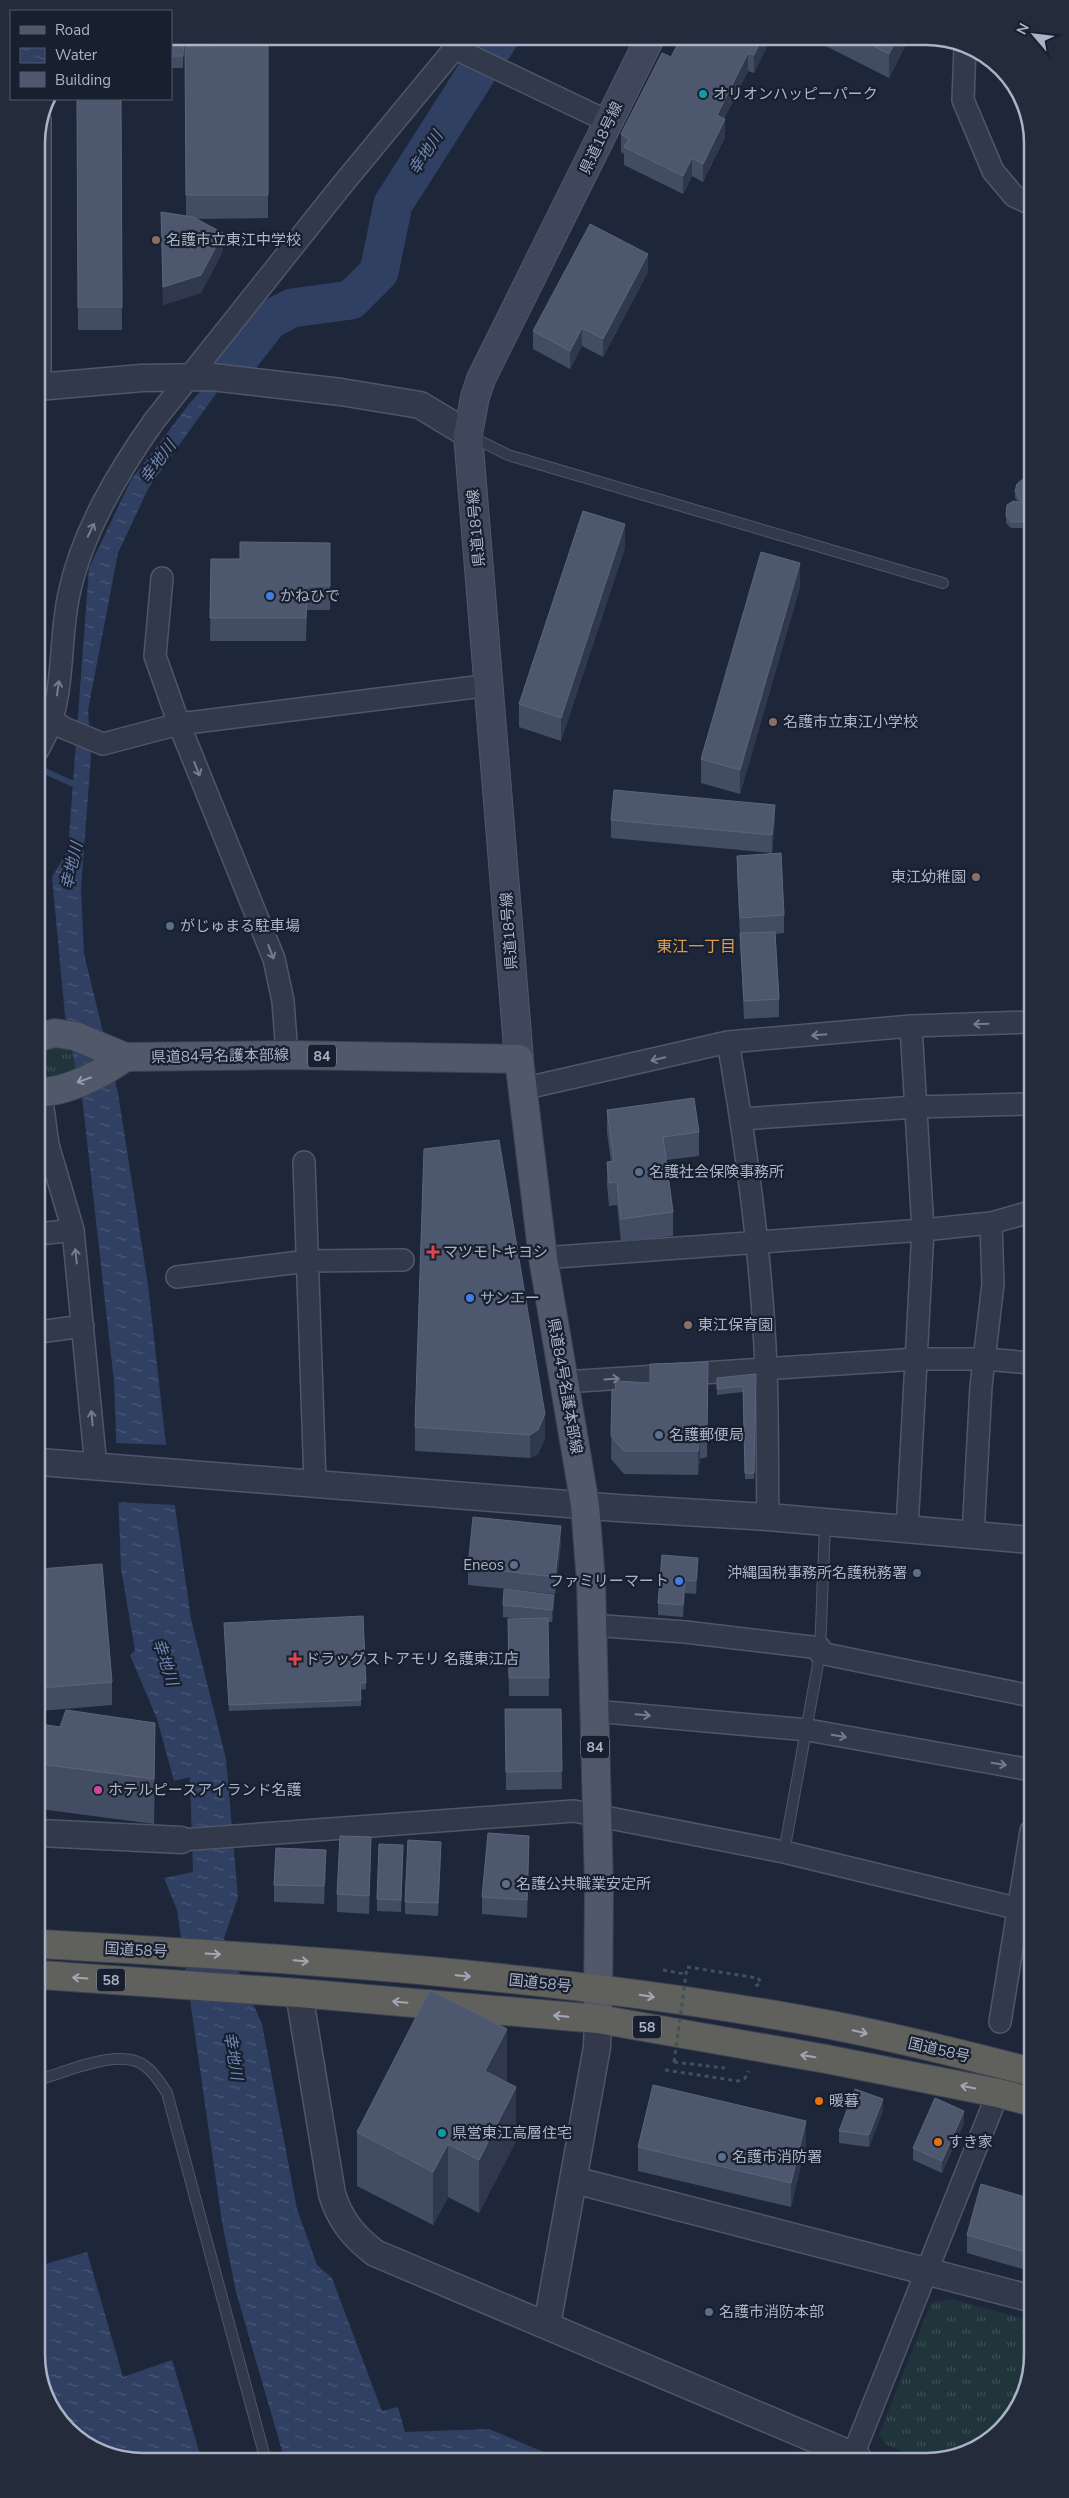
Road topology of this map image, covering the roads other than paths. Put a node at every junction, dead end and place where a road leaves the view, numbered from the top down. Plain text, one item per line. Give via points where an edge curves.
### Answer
1 (647, 45) edge
2 (464, 47) edge
3 (965, 52) edge
4 (610, 122) junction
5 (1024, 201) edge
6 (201, 377) junction
7 (45, 386) edge
8 (468, 434) junction
9 (162, 578) dead end
10 (943, 583) dead end
11 (490, 685) junction
12 (58, 724) junction
13 (179, 724) junction
14 (45, 741) edge
15 (1024, 1022) edge
16 (911, 1026) junction
17 (45, 1036) edge
18 (728, 1042) junction
19 (287, 1055) junction
20 (125, 1057) junction
21 (519, 1059) junction
22 (522, 1089) junction
23 (45, 1091) edge
24 (1024, 1104) edge
25 (916, 1107) junction
26 (741, 1119) junction
27 (45, 1125) edge
28 (304, 1162) dead end
29 (1024, 1214) edge
30 (991, 1223) junction
31 (74, 1230) junction
32 (923, 1230) junction
33 (45, 1233) edge
34 (756, 1242) junction
35 (543, 1258) junction
36 (403, 1260) dead end
37 (308, 1262) junction
38 (177, 1276) dead end
39 (83, 1326) junction
40 (45, 1331) edge
41 (916, 1359) junction
42 (986, 1359) junction
43 (1024, 1362) edge
44 (766, 1369) junction
45 (564, 1382) junction
46 (45, 1462) edge
47 (102, 1467) junction
48 (315, 1482) junction
49 (586, 1505) junction
50 (768, 1517) junction
51 (825, 1524) junction
52 (907, 1530) junction
53 (973, 1535) junction
54 (1024, 1539) edge
55 (592, 1625) junction
56 (820, 1651) junction
57 (1024, 1695) edge
58 (594, 1711) junction
59 (808, 1730) junction
60 (1024, 1769) edge
61 (596, 1816) junction
62 (45, 1833) edge
63 (180, 1840) joint
64 (784, 1852) junction
65 (1024, 1911) edge
66 (1024, 1920) edge
67 (45, 1944) edge
68 (45, 1975) edge
69 (599, 1989) junction
70 (299, 1993) junction
71 (598, 2019) junction
72 (1000, 2022) dead end
73 (1024, 2070) edge
74 (45, 2078) edge
75 (998, 2093) junction
76 (1024, 2100) edge
77 (574, 2180) junction
78 (926, 2272) junction
79 (1024, 2297) edge
80 (547, 2325) junction
81 (264, 2453) edge
82 (848, 2453) edge
83 (856, 2453) edge

1 - 4 main road, 県道18号線
2 - 4 street via 493,66
2 - 6 street via 342,185
3 - 5 street via 963,100 993,171 1014,196
4 - 8 main road, 県道18号線 via 481,379 474,397
6 - 7 street via 142,378
6 - 8 street via 341,392 420,405
12 -> 6 street via 58,691 69,594 87,539 130,456 154,421
8 - 10 lane via 508,455
8 - 11 main road, 県道18号線
9 - 13 street via 155,656
11 - 13 street
11 - 21 main road, 県道18号線
12 - 13 street via 104,744
12 - 14 street
13 -> 19 street via 274,959 283,1001
15 -> 16 street
16 -> 18 street
16 - 25 street
17 - 20 main road, 県道84号名護本部線 / 84 via 55,1033 75,1036
18 -> 22 street
18 - 26 street
19 - 20 main road, 県道84号名護本部線 / 84
19 - 21 main road, 県道84号名護本部線 / 84
20 -> 23 main road via 92,1077
21 - 22 main road, 県道84号名護本部線 / 84
22 - 35 main road, 県道84号名護本部線 / 84
24 - 25 street
25 - 26 street
25 - 32 street
26 - 34 street
27 - 31 street
28 - 37 street
29 - 30 street
30 - 32 street
30 - 42 street via 993,1284
31 - 33 street
39 -> 31 street
32 - 34 street
32 - 41 street
34 - 35 street
34 - 44 street
35 - 45 main road, 県道84号名護本部線 / 84
36 - 37 street
37 - 38 street
37 - 48 street
39 - 40 street
47 -> 39 street
41 - 42 street
41 - 44 street
41 - 52 street
42 - 43 street
42 - 53 street via 981,1386
45 -> 44 street
44 - 50 street
45 - 49 main road, 県道84号名護本部線 / 84
46 - 47 street
47 - 48 street
48 - 49 street
49 - 50 street
49 - 55 main road, 県道84号名護本部線 / 84
50 - 51 street
51 - 52 street
51 - 56 lane
52 - 53 street
53 - 54 street
55 - 56 street via 685,1632
55 - 58 main road, 県道84号名護本部線 / 84
56 - 57 street
56 - 59 lane
58 -> 59 street
58 - 61 main road, 県道84号名護本部線 / 84
59 -> 60 street
59 - 64 lane
61 - 63 street via 574,1811
61 - 64 street
61 - 69 main road, 県道84号名護本部線 / 84
62 - 63 street
64 - 65 street
66 - 72 street
67 -> 69 highway, 国道58号 / 58 via 252,1956
70 -> 68 highway, 国道58号 / 58
69 - 71 main road, 県道84号名護本部線 / 84
69 -> 73 highway, 国道58号 / 58 via 832,2025
71 -> 70 highway, 国道58号 / 58
70 - 80 street via 332,2194 337,2212 347,2227 375,2253
75 -> 71 highway, 国道58号 / 58
71 - 77 street via 597,2047
74 - 81 lane via 113,2058 131,2058 145,2066 167,2094
75 - 76 highway, 国道58号 / 58
75 - 78 street
77 - 78 street
77 - 80 street
78 - 79 street
78 - 83 street
80 - 82 street

